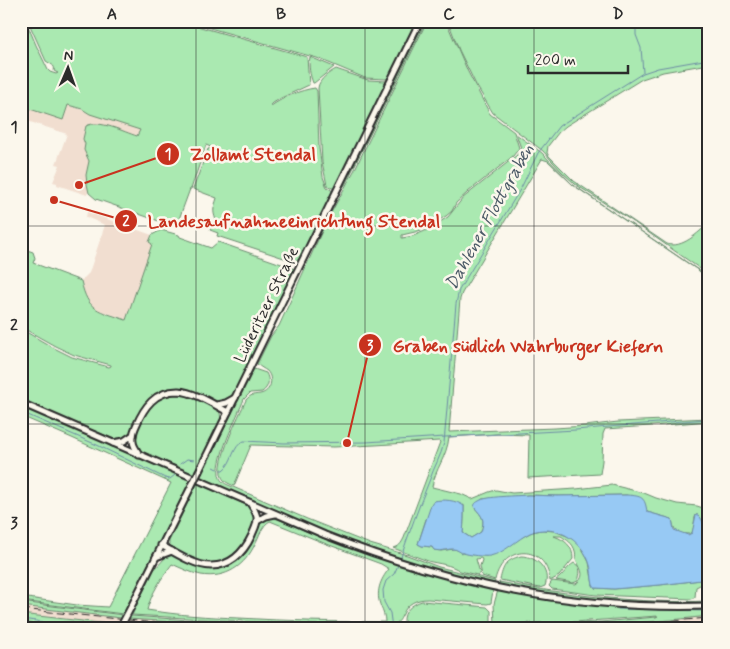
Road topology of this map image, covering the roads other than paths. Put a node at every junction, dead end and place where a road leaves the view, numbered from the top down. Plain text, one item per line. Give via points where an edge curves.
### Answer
1 (420, 21) edge
2 (235, 398) junction
3 (21, 403) edge
4 (216, 406) junction
5 (228, 412) junction
6 (132, 435) junction
7 (112, 443) junction
8 (140, 455) junction
9 (250, 503) junction
10 (276, 514) junction
11 (258, 521) junction
12 (161, 546) junction
13 (173, 551) junction
14 (156, 557) junction
15 (709, 606) edge
16 (120, 628) edge

1 - 2 main road, Lüderitzer Straße
2 - 4 main road
2 - 5 main road, Lüderitzer Straße
3 - 7 main road
4 - 5 main road
4 - 6 main road via 187,392 164,394 146,406
5 - 12 main road, Lüderitzer Straße, bridge
6 - 7 main road via 124,441
6 - 8 main road
7 - 8 main road
8 - 9 main road
9 - 10 main road
9 - 11 main road
10 - 11 main road
10 - 15 main road via 395,561 521,593 637,606
11 - 13 main road via 243,551 225,564 203,565
12 - 13 main road
12 - 14 main road, Lüderitzer Straße
13 - 14 main road
14 - 16 main road, Lüderitzer Straße, bridge

